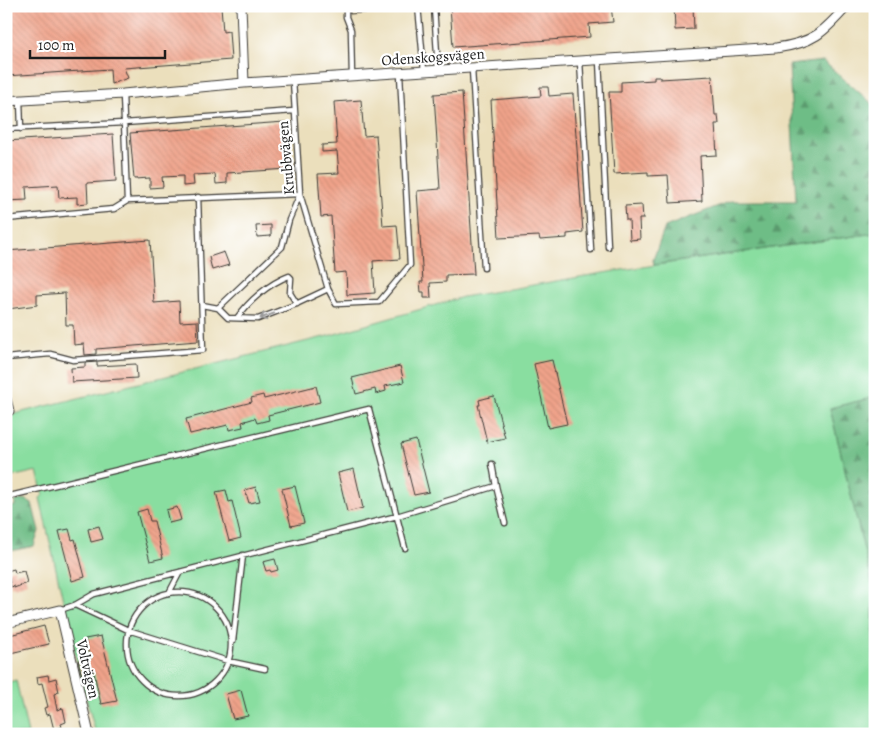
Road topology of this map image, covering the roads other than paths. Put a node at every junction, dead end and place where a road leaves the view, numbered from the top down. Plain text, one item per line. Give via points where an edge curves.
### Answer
1 (241, 6) edge
2 (346, 6) edge
3 (418, 6) edge
4 (434, 6) edge
5 (848, 6) edge
6 (599, 60) junction
7 (580, 61) junction
8 (472, 69) junction
9 (438, 71) junction
10 (424, 72) junction
11 (400, 74) junction
12 (352, 76) junction
13 (293, 80) junction
14 (244, 83) junction
15 (123, 94) junction
16 (20, 100) junction
17 (6, 101) edge
18 (294, 111) junction
19 (124, 123) junction
20 (21, 129) junction
21 (6, 130) edge
22 (300, 194) junction
23 (198, 197) junction
24 (127, 201) junction
25 (6, 219) edge
26 (608, 247) dead end
27 (591, 250) dead end
28 (484, 268) dead end
29 (328, 290) junction
30 (297, 304) junction
31 (202, 305) junction
32 (218, 308) junction
33 (237, 318) junction
34 (6, 358) edge
35 (6, 399) edge
36 (9, 411) dead end
37 (492, 464) dead end
38 (496, 486) junction
39 (6, 497) edge
40 (397, 516) junction
41 (505, 523) dead end
42 (405, 548) dead end
43 (243, 555) junction
44 (180, 572) junction
45 (168, 593) junction
46 (75, 605) junction
47 (60, 610) junction
48 (6, 623) edge
49 (128, 630) junction
50 (233, 644) junction
51 (228, 661) junction
52 (265, 669) dead end
53 (88, 734) edge

1 - 14 street
2 - 12 lane via 351,30
3 - 10 lane
4 - 9 lane
5 - 6 street, Odenskogsvägen via 826,30 808,41 791,46
6 - 7 street, Odenskogsvägen
6 - 26 lane
7 - 8 street, Odenskogsvägen
7 - 27 lane
8 - 9 street, Odenskogsvägen
8 - 28 lane
9 - 10 street, Odenskogsvägen
10 - 11 street, Odenskogsvägen
11 - 12 street, Odenskogsvägen
11 - 29 lane via 410,265 379,302 336,304
12 - 13 street, Odenskogsvägen
13 - 14 street, Odenskogsvägen
13 - 18 lane, Krubbvägen
14 - 15 street, Odenskogsvägen
15 - 16 street, Odenskogsvägen
15 - 19 lane
16 - 17 street, Odenskogsvägen
16 - 20 lane
18 - 19 lane
18 - 22 lane, Krubbvägen
19 - 20 lane
19 - 24 lane
20 - 21 lane
22 - 23 lane
22 - 29 lane, Krubbvägen
22 - 32 lane via 282,247
23 - 24 lane
23 - 31 lane
24 - 25 lane via 114,210
29 - 30 lane
30 -> 33 lane via 258,319
30 - 33 lane via 290,293 289,276 247,303
31 - 32 lane
31 - 34 lane via 203,350 73,360 50,354
32 - 33 lane via 228,318
35 - 36 street
37 - 38 lane
38 - 40 lane
38 - 41 lane
39 - 40 lane via 369,409
40 - 42 lane
40 - 43 lane
43 - 44 lane
43 - 50 lane
44 - 45 lane
44 - 46 lane via 94,594
45 - 49 lane via 152,599 139,610
45 - 50 lane via 187,592 204,598 218,609
46 - 47 lane
46 - 49 lane
47 - 48 street
47 - 53 street, Voltvägen
49 - 51 lane
49 - 51 lane via 128,658 136,674 147,686 162,694 178,697 195,695 222,675
50 - 51 lane
51 - 52 lane

